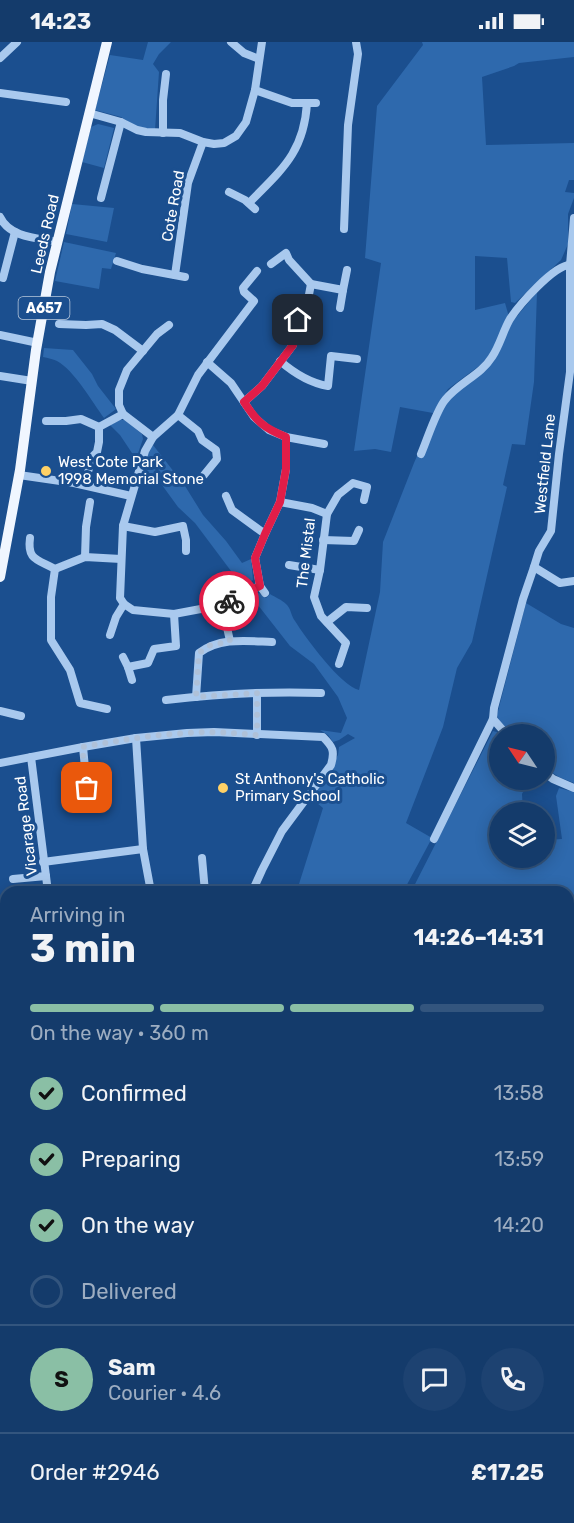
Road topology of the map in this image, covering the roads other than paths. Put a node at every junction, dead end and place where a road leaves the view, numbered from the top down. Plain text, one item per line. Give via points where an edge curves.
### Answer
1 (17, 42) edge
2 (107, 42) edge
3 (231, 42) edge
4 (262, 42) edge
5 (356, 42) edge
6 (0, 58) edge
7 (259, 59) junction
8 (166, 75) dead end
9 (255, 90) junction
10 (0, 93) edge
11 (66, 102) dead end
12 (89, 113) junction
13 (121, 122) junction
14 (163, 133) junction
15 (203, 142) junction
16 (230, 192) dead end
17 (101, 198) dead end
18 (0, 217) edge
19 (574, 218) edge
20 (344, 229) dead end
21 (15, 232) junction
22 (58, 242) junction
23 (117, 261) dead end
24 (271, 264) dead end
25 (570, 265) junction
26 (347, 270) dead end
27 (257, 271) dead end
28 (175, 275) junction
29 (185, 277) dead end
30 (3, 278) dead end
31 (311, 284) junction
32 (343, 290) junction
33 (340, 308) dead end
34 (59, 324) dead end
35 (169, 325) dead end
36 (0, 335) edge
37 (38, 343) junction
38 (143, 351) junction
39 (357, 359) dead end
40 (280, 361) junction
41 (207, 362) junction
42 (572, 373) edge
43 (0, 376) edge
44 (32, 381) junction
45 (244, 402) junction
46 (123, 414) junction
47 (178, 415) junction
48 (46, 421) dead end
49 (99, 427) junction
50 (153, 437) junction
51 (286, 437) junction
52 (324, 444) dead end
53 (421, 454) dead end
54 (88, 472) dead end
55 (204, 474) dead end
56 (19, 475) junction
57 (131, 496) junction
58 (226, 496) dead end
59 (364, 500) dead end
60 (90, 502) dead end
61 (280, 502) junction
62 (327, 514) junction
63 (123, 526) junction
64 (359, 530) dead end
65 (265, 534) junction
66 (30, 538) dead end
67 (323, 540) junction
68 (186, 551) dead end
69 (85, 557) junction
70 (121, 560) junction
71 (289, 566) dead end
72 (534, 567) junction
73 (55, 569) junction
74 (320, 570) junction
75 (0, 577) edge
76 (574, 582) edge
77 (124, 604) junction
78 (222, 605) junction
79 (367, 608) dead end
80 (174, 614) junction
81 (327, 622) junction
82 (110, 635) dead end
83 (230, 641) junction
84 (272, 642) dead end
85 (123, 657) dead end
86 (339, 664) dead end
87 (129, 667) junction
88 (132, 680) dead end
89 (257, 693) junction
90 (321, 693) dead end
91 (196, 697) junction
92 (166, 700) dead end
93 (107, 709) dead end
94 (0, 711) edge
95 (21, 716) dead end
96 (493, 719) junction
97 (497, 724) edge
98 (257, 735) junction
99 (136, 738) junction
100 (82, 747) junction
101 (31, 757) junction
102 (0, 763) edge
103 (555, 780) edge
104 (574, 788) edge
105 (89, 809) dead end
106 (435, 839) dead end
107 (143, 849) junction
108 (202, 858) dead end
109 (43, 862) junction
110 (46, 876) junction
111 (13, 879) dead end
112 (47, 886) edge
113 (150, 886) edge
114 (204, 886) edge
115 (255, 886) edge

1 - 6 street
2 - 12 main road, Leeds Road / A657
3 - 7 street via 243,53
4 - 7 street
5 - 20 street
7 - 9 street
8 - 14 street
9 - 15 street via 239,133 224,143
9 - 16 street via 288,102 311,103 293,154 252,206
10 - 11 street
12 - 13 street
12 - 22 main road, Leeds Road / A657
13 - 14 street via 137,130
13 - 17 street
14 - 15 street
15 - 28 street, Cote Road via 188,183
18 - 21 street
19 - 25 street, Westfield Lane
21 - 22 street
21 - 30 street
22 - 37 main road, Leeds Road / A657
23 - 28 street
24 - 31 street via 286,253
25 - 42 street, Westfield Lane
25 - 53 street via 563,265 544,280 509,320 492,358 444,401
26 - 32 street
27 - 41 street via 243,288 254,301
28 - 29 street
31 - 32 street
31 - 40 street via 293,345
32 - 33 street
34 - 38 street via 102,324
35 - 38 street
36 - 37 street
37 - 44 main road, Leeds Road / A657
38 - 46 street via 127,370 119,390
39 - 40 street via 331,356 328,386 292,372
40 - 45 street
41 - 45 street via 231,383
41 - 47 street
42 - 72 street, Westfield Lane via 551,531
43 - 44 street
44 - 56 main road, Leeds Road / A657
45 - 51 street via 269,430
46 - 49 street
46 - 50 street
47 - 50 street
47 - 55 street via 216,450 217,459
48 - 49 street via 81,419
49 - 54 street via 97,452
50 - 57 street
51 - 52 street
51 - 61 street
56 - 57 street
56 - 75 main road, Leeds Road / A657
57 - 63 street
58 - 65 street via 232,510
59 - 62 street via 367,487 353,483 338,495
60 - 69 street
61 - 62 street, The Mistal
61 - 65 street
62 - 67 street, The Mistal
63 - 68 street via 156,532 183,526
63 - 70 street
64 - 67 street via 354,542
65 - 78 street via 255,558 262,590 239,595
66 - 73 street via 28,550 32,556
67 - 74 street, The Mistal
69 - 70 street
69 - 73 street
70 - 77 street via 120,598
71 - 74 street
72 - 76 street via 560,583
72 - 96 street, Westfield Lane
73 - 93 street via 51,640 70,670 80,703
74 - 81 street, The Mistal via 314,597
77 - 80 street via 133,610
77 - 82 street
78 - 80 street
78 - 83 street
79 - 81 street via 346,607
80 - 87 street via 176,646 154,649 148,663
81 - 86 street, The Mistal via 346,644
83 - 84 street
83 - 91 street via 208,646 199,653
85 - 87 street
87 - 88 street
89 - 90 street
89 - 91 street
89 - 98 street
91 - 92 street
94 - 95 street
96 - 97 street
96 - 106 street, Westfield Lane
98 - 99 street via 214,732
98 - 115 street via 323,737 334,755 331,765 282,831
99 - 100 street
99 - 107 street
100 - 101 street
100 - 105 street
101 - 102 street
101 - 109 street, Vicarage Road
103 - 104 street
107 - 109 street
107 - 113 street
108 - 114 street
109 - 110 street, Vicarage Road
110 - 111 street
110 - 112 street, Vicarage Road

